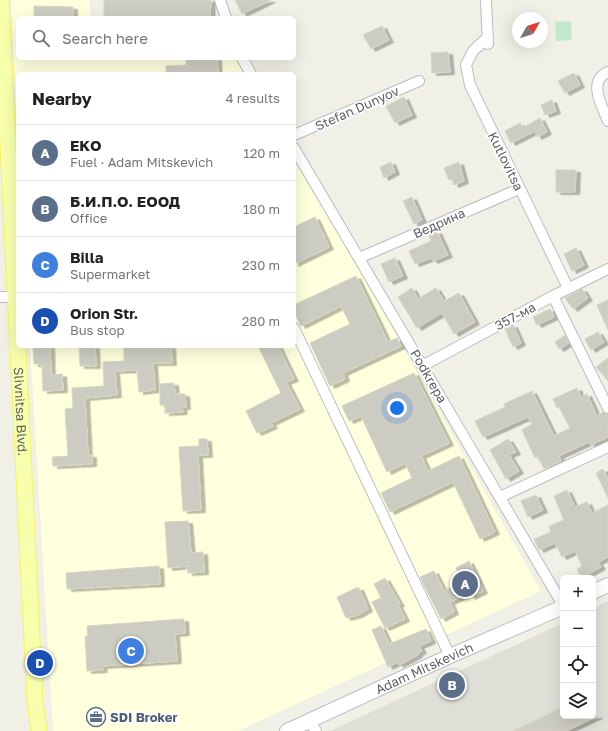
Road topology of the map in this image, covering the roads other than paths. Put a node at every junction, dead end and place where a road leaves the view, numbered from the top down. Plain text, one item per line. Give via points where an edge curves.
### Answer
1 (1, 0) edge
2 (220, 0) edge
3 (486, 0) edge
4 (225, 16) edge
5 (243, 60) edge
6 (250, 72) edge
7 (608, 72) edge
8 (419, 81) dead end
9 (608, 121) edge
10 (296, 134) edge
11 (296, 151) edge
12 (519, 188) junction
13 (359, 258) junction
14 (16, 263) edge
15 (608, 269) edge
16 (568, 288) junction
17 (553, 296) junction
18 (0, 297) edge
19 (15, 297) junction
20 (16, 317) edge
21 (296, 332) edge
22 (18, 348) edge
23 (422, 366) junction
24 (608, 408) edge
25 (608, 447) edge
26 (500, 497) junction
27 (608, 585) edge
28 (596, 591) edge
29 (560, 601) edge
30 (560, 607) edge
31 (450, 656) junction
32 (35, 702) junction
33 (312, 726) edge
34 (34, 731) edge
35 (39, 731) edge
36 (287, 731) edge

1 - 14 main road, Slivnitsa Blvd.
2 - 4 street
3 - 12 street, Kutlovitsa via 488,42 473,51 466,65 470,85
5 - 6 street
7 - 9 street via 603,74 597,84 597,96
8 - 10 street, Stefan Dunyov
11 - 13 street, Podkrepa
12 - 13 street, Ведрина
12 - 16 street, Kutlovitsa
13 - 23 street, Podkrepa
14 - 19 main road, Slivnitsa Blvd.
15 - 16 street, 357-ма
16 - 17 street, 357-ма
17 - 23 street, 357-ма
17 - 24 street
18 - 19 street
19 - 20 main road, Slivnitsa Blvd.
21 - 31 street
22 - 32 main road, Slivnitsa Blvd.
23 - 26 street, Podkrepa
25 - 26 street
26 - 29 street, Podkrepa
27 - 28 street
30 - 31 street, Adam Mitskevich
31 - 33 street, Adam Mitskevich
32 - 34 main road, Slivnitsa Blvd.
32 - 35 main road, Slivnitsa Blvd.
33 - 36 street, Adam Mitskevich

